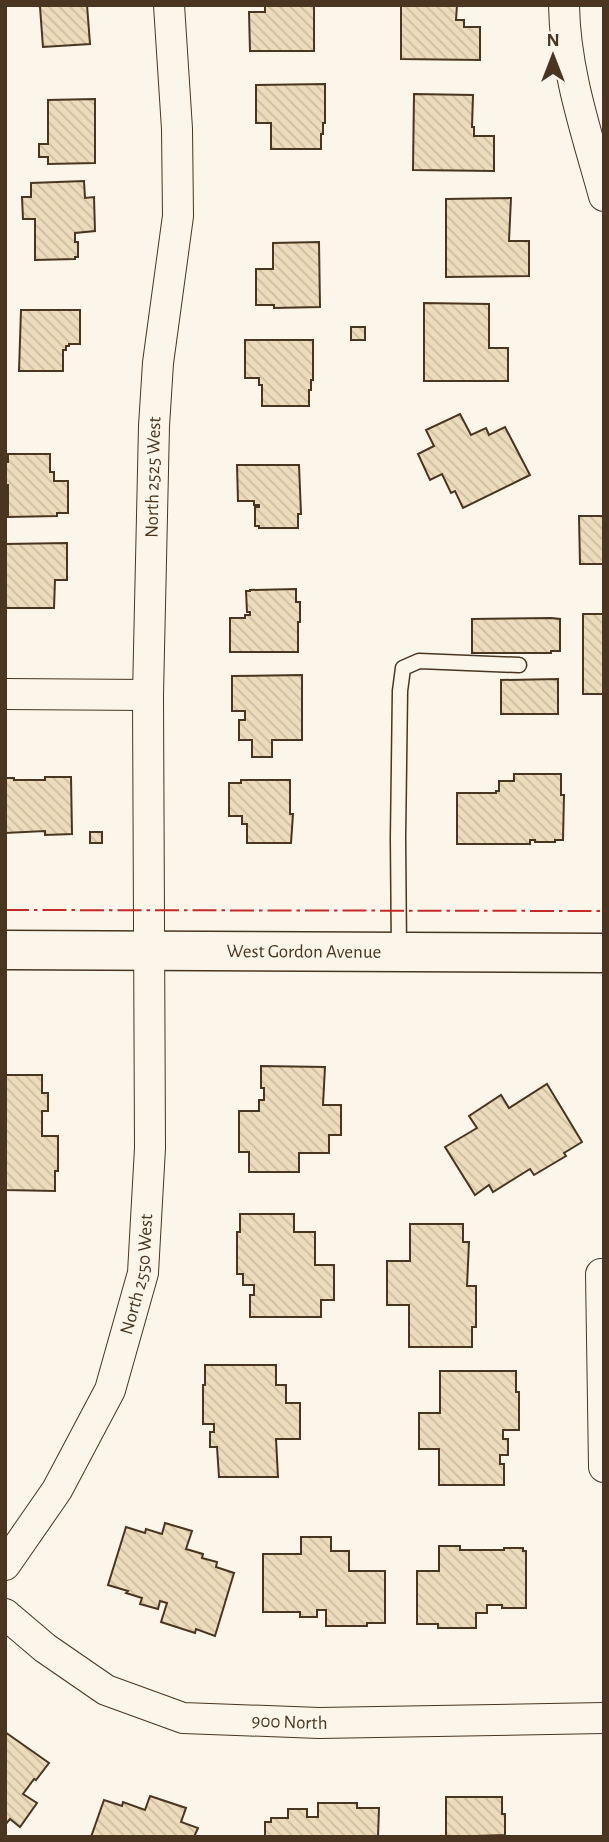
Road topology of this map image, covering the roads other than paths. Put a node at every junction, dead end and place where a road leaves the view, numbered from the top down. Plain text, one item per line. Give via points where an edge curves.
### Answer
1 (169, 5) edge
2 (564, 5) edge
3 (604, 197) edge
4 (519, 665) dead end
5 (5, 694) edge
6 (148, 695) junction
7 (5, 950) edge
8 (148, 951) junction
9 (400, 952) junction
10 (604, 953) edge
11 (603, 1274) edge
12 (604, 1467) edge
13 (5, 1565) edge
14 (5, 1614) edge
15 (604, 1718) edge

1 - 6 street, North 2525 West via 178,216 154,426
2 - 3 street via 569,69
4 - 9 lane via 419,662 403,668
5 - 6 street
6 - 8 street, North 2525 West
7 - 8 main road, West Gordon Avenue
8 - 9 main road, West Gordon Avenue
8 - 13 street, North 2550 West via 149,1149 143,1273 110,1390 57,1490
9 - 10 main road, West Gordon Avenue
11 - 12 street
14 - 15 street, 900 North via 106,1690 183,1718 320,1723

